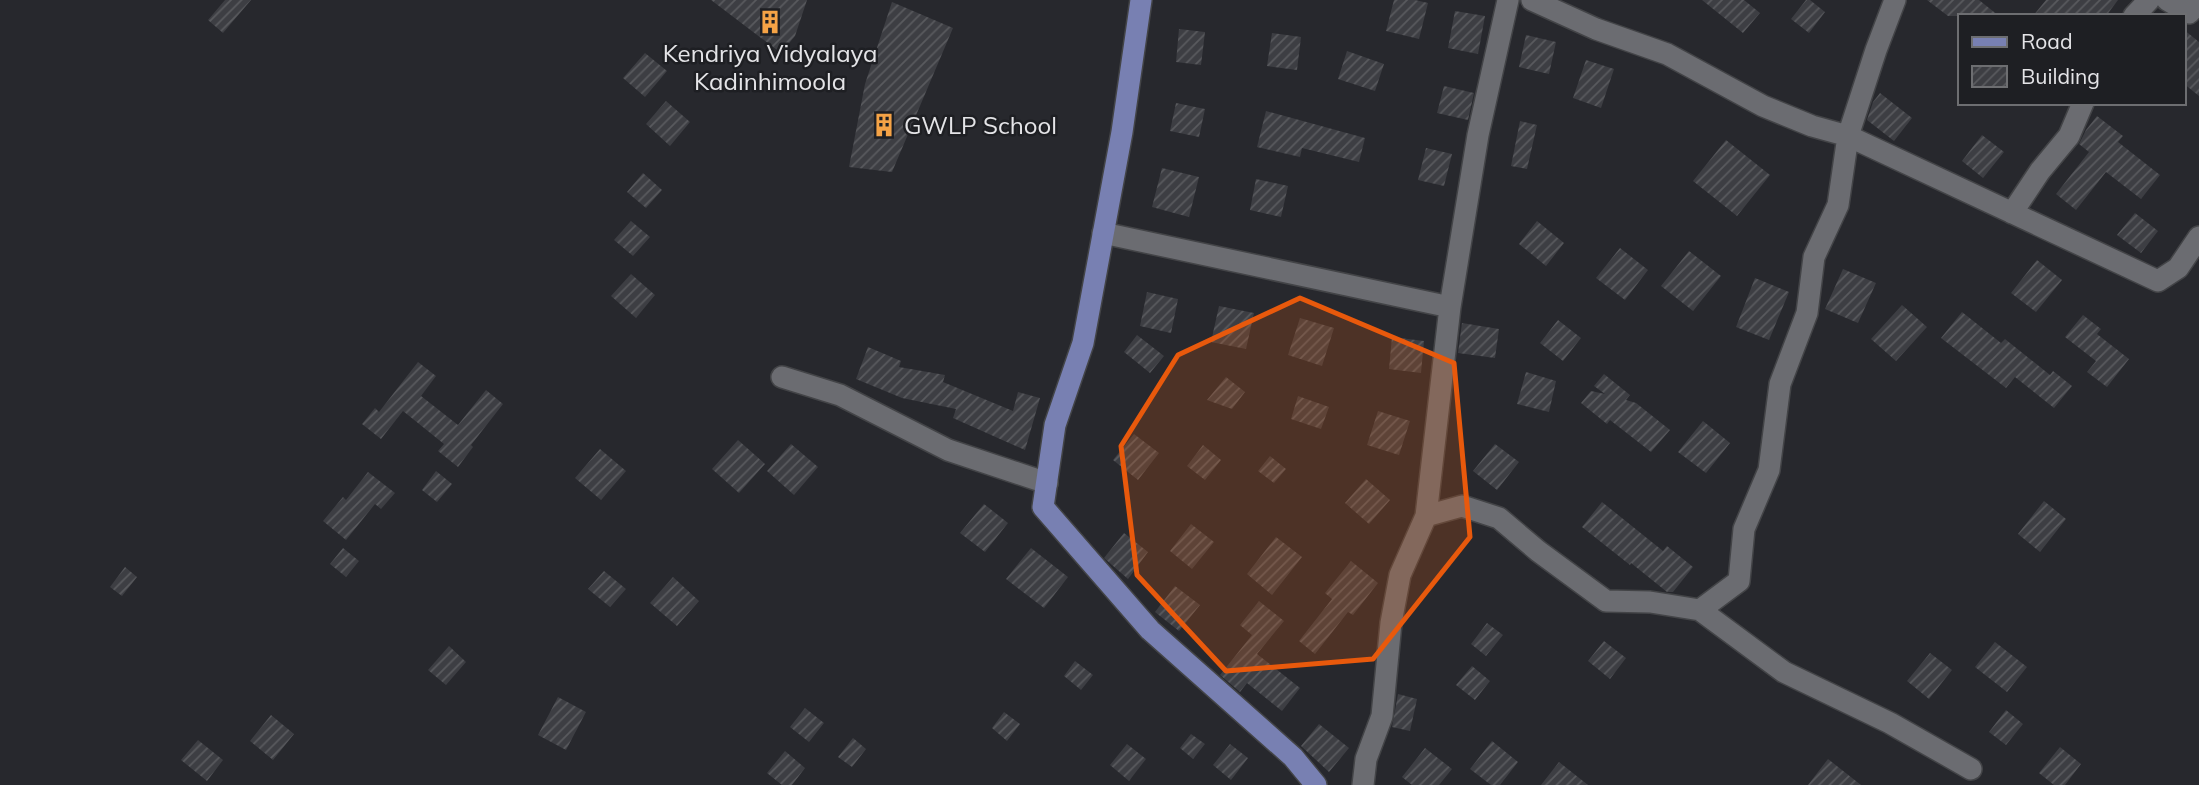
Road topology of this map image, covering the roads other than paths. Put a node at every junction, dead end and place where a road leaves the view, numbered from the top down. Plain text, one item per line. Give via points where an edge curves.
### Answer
1 (1141, 0) edge
2 (1508, 0) edge
3 (1532, 0) edge
4 (1895, 0) edge
5 (2149, 0) edge
6 (2167, 0) edge
7 (2199, 3) edge
8 (2136, 14) edge
9 (2083, 105) edge
10 (1848, 136) junction
11 (2012, 213) junction
12 (1103, 233) junction
13 (2199, 237) edge
14 (1450, 307) junction
15 (782, 377) dead end
16 (1046, 483) junction
17 (1426, 516) junction
18 (1700, 610) junction
19 (1970, 769) dead end
20 (1316, 785) edge
21 (1363, 785) edge

1 - 12 main road
2 - 14 street via 1478,135
3 - 10 street via 1595,29 1667,54 1763,106
4 - 10 street
5 - 8 street
6 - 7 street via 2189,13
9 - 11 street via 2069,136
10 - 11 street
10 - 18 street via 1838,205 1814,257 1807,313 1780,384 1769,470 1744,529 1739,581
11 - 13 street via 2158,281 2178,268
12 - 14 street
12 - 16 main road via 1083,344 1055,425
14 - 17 street
15 - 16 street via 839,395 948,450
16 - 20 main road via 1043,508 1150,630 1293,757
17 - 18 street via 1462,506 1499,518 1606,601
17 - 21 street via 1400,575 1382,716 1366,759
18 - 19 street via 1784,672 1891,723

